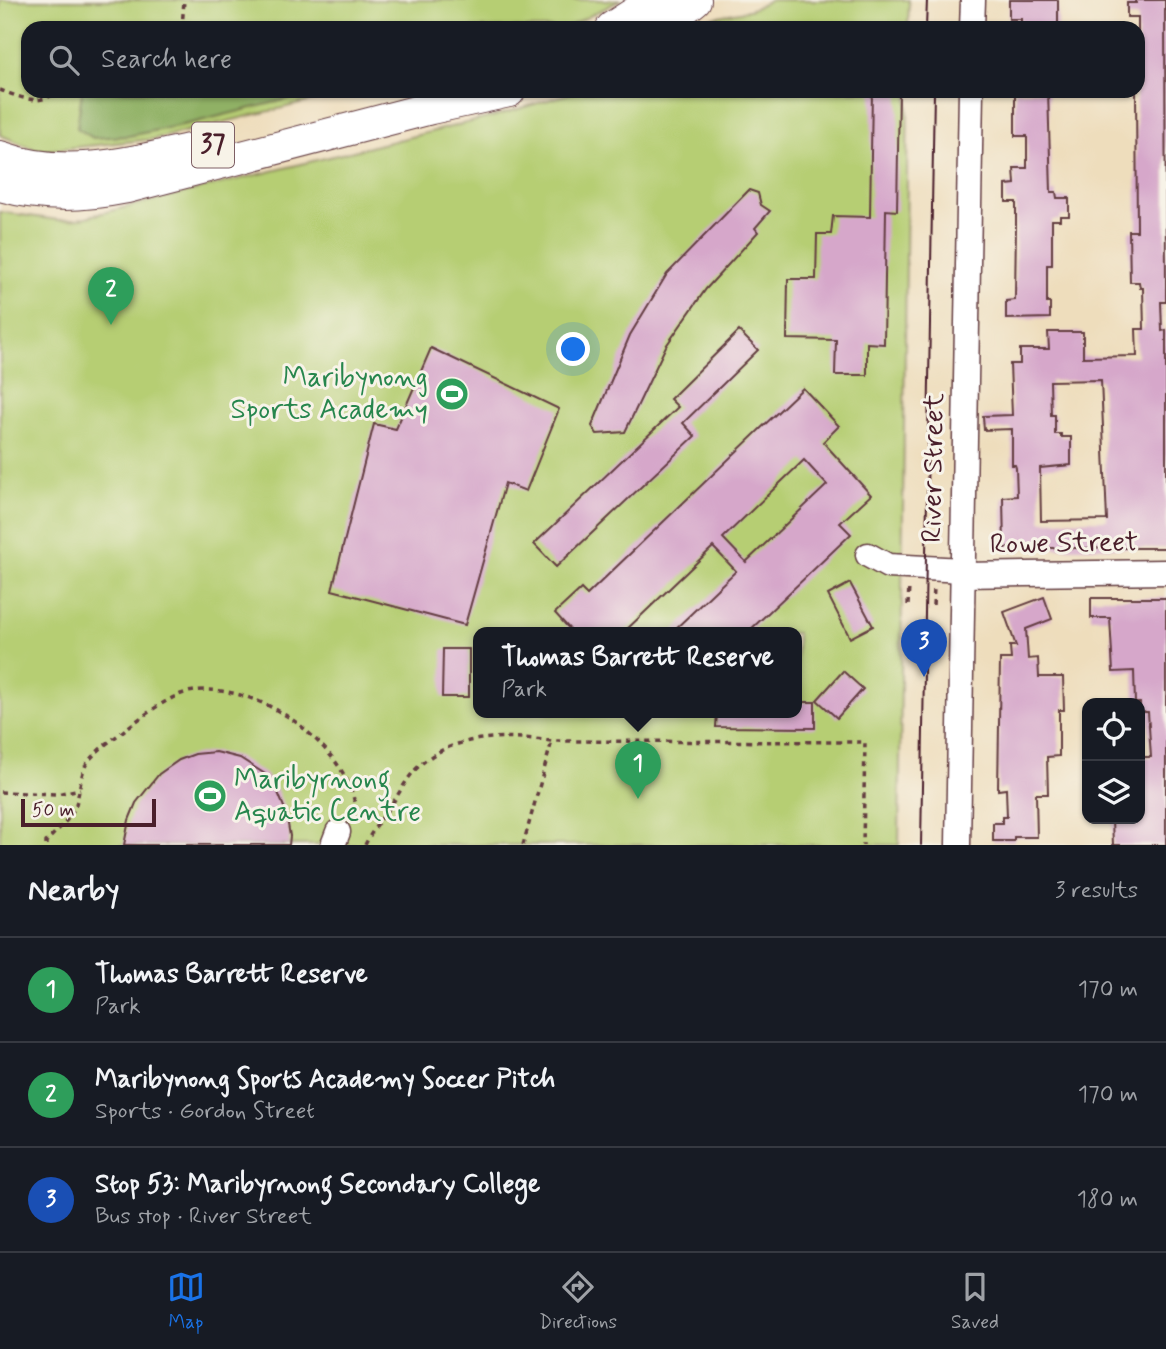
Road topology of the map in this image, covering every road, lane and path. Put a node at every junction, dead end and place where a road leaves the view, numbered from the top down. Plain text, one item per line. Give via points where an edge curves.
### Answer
1 (184, 0) edge
2 (655, 0) edge
3 (695, 0) edge
4 (973, 0) edge
5 (182, 21) edge
6 (623, 21) edge
7 (669, 21) edge
8 (972, 21) edge
9 (0, 90) edge
10 (21, 97) edge
11 (24, 98) edge
12 (44, 98) edge
13 (397, 98) edge
14 (477, 98) edge
15 (971, 98) edge
16 (0, 157) edge
17 (0, 185) edge
18 (868, 555) dead end
19 (1166, 572) edge
20 (963, 573) junction
21 (934, 582) dead end
22 (933, 605) dead end
23 (552, 741) junction
24 (80, 789) junction
25 (0, 792) edge
26 (343, 834) edge
27 (46, 845) edge
28 (365, 845) edge
29 (523, 845) edge
30 (863, 845) edge
31 (958, 845) edge

1 - 5 path
2 - 6 main road
3 - 7 main road
4 - 8 street
9 - 10 path
11 - 12 path
13 - 16 main road, 37 via 115,166 39,167
14 - 17 main road, 37 via 107,191 44,195
15 - 20 street, River Street
18 - 20 street, Rowe Street via 888,566
19 - 20 street, Rowe Street
20 - 31 street, River Street
21 - 22 path
23 - 28 path via 484,739 443,749 416,769
23 - 29 path
23 - 30 path via 865,742
24 - 25 path via 57,794
24 - 26 path via 87,764 134,723 180,695 221,692 266,705 296,723 339,765 356,806
24 - 27 path via 75,807

